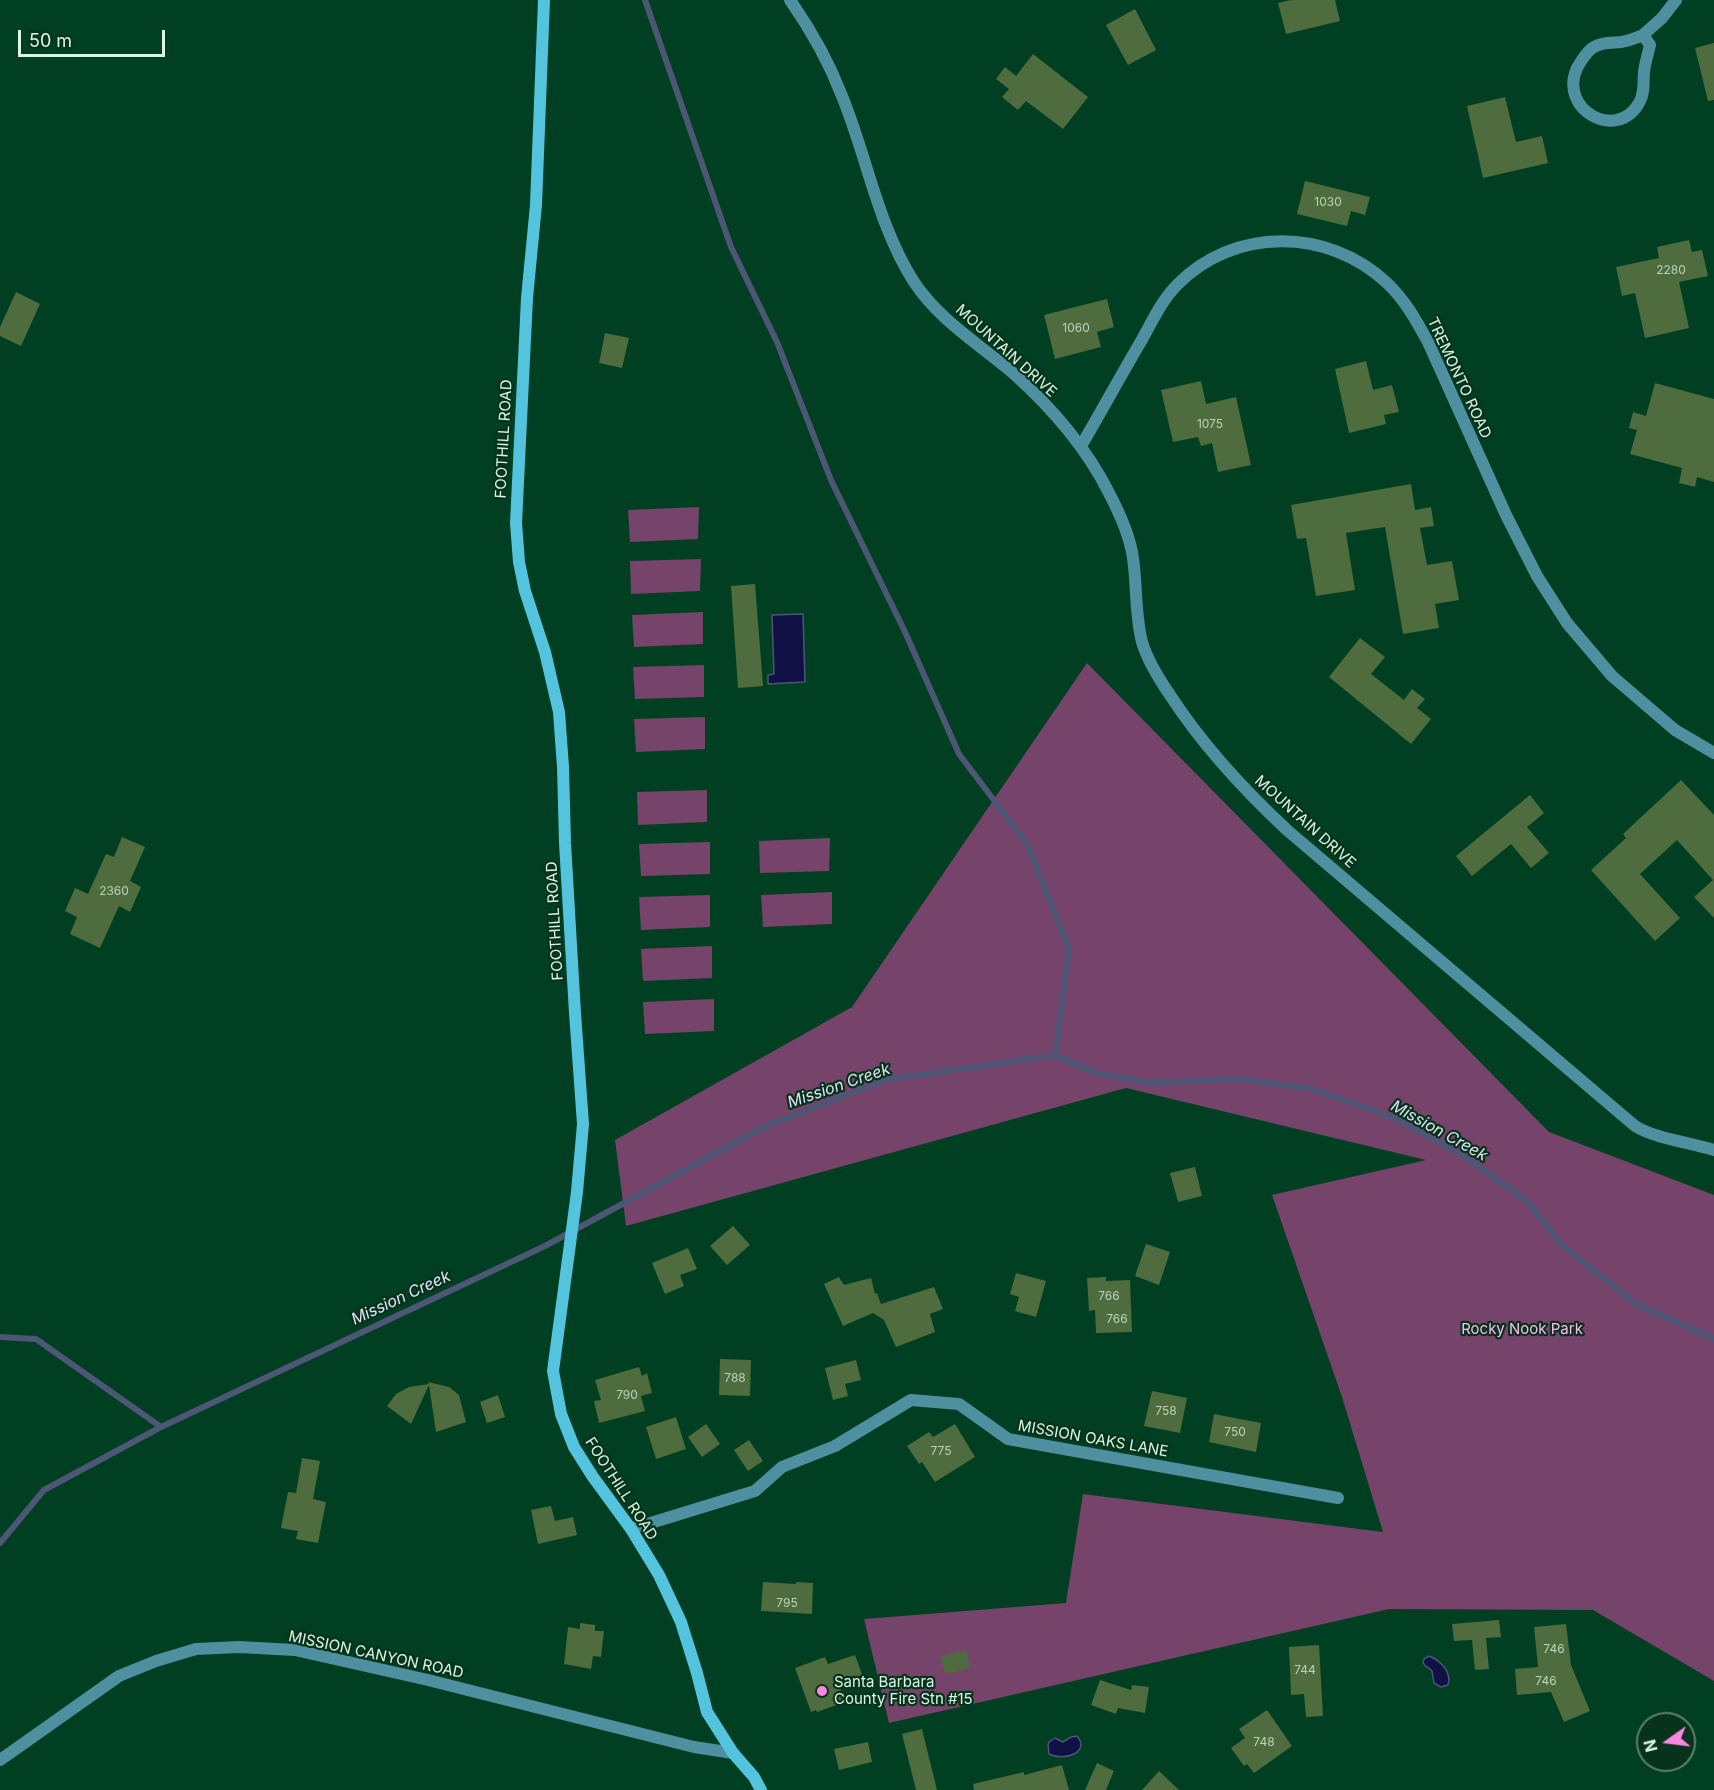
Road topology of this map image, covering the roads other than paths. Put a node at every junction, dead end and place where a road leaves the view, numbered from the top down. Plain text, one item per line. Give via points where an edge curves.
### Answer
1 (544, 0) edge
2 (790, 0) edge
3 (1676, 0) edge
4 (1643, 35) junction
5 (1081, 446) junction
6 (1714, 753) edge
7 (1714, 1150) edge
8 (1338, 1498) dead end
9 (631, 1529) junction
10 (733, 1753) junction
11 (0, 1760) edge
12 (761, 1790) edge

1 - 9 main road, FOOTHILL ROAD via 536,206 527,298 516,523 525,591 559,712 584,1124 553,1371 561,1414 574,1447
2 - 5 street, MOUNTAIN DRIVE via 824,56 843,98 879,207 915,282 955,327 1044,403
3 - 4 street
4 - 4 street via 1650,45 1644,91 1635,110 1616,121 1585,112 1578,104 1573,82 1582,58 1598,44
5 - 6 street, TREMONTO ROAD via 1159,309 1174,287 1198,267 1234,248 1282,241 1304,243 1357,261 1385,281 1414,315 1506,515 1537,576 1567,623 1612,676 1675,730
5 - 7 street, MOUNTAIN DRIVE via 1110,493 1126,534 1133,556 1143,645 1154,671 1216,758 1246,792 1635,1126 1653,1135
8 - 9 street, MISSION OAKS LANE via 1008,1438 959,1404 911,1400 835,1446 782,1467 755,1491
9 - 10 main road, FOOTHILL ROAD via 681,1622 707,1712
10 - 11 street, MISSION CANYON ROAD via 694,1747 294,1650 239,1647 196,1649 119,1676
10 - 12 main road, FOOTHILL ROAD

